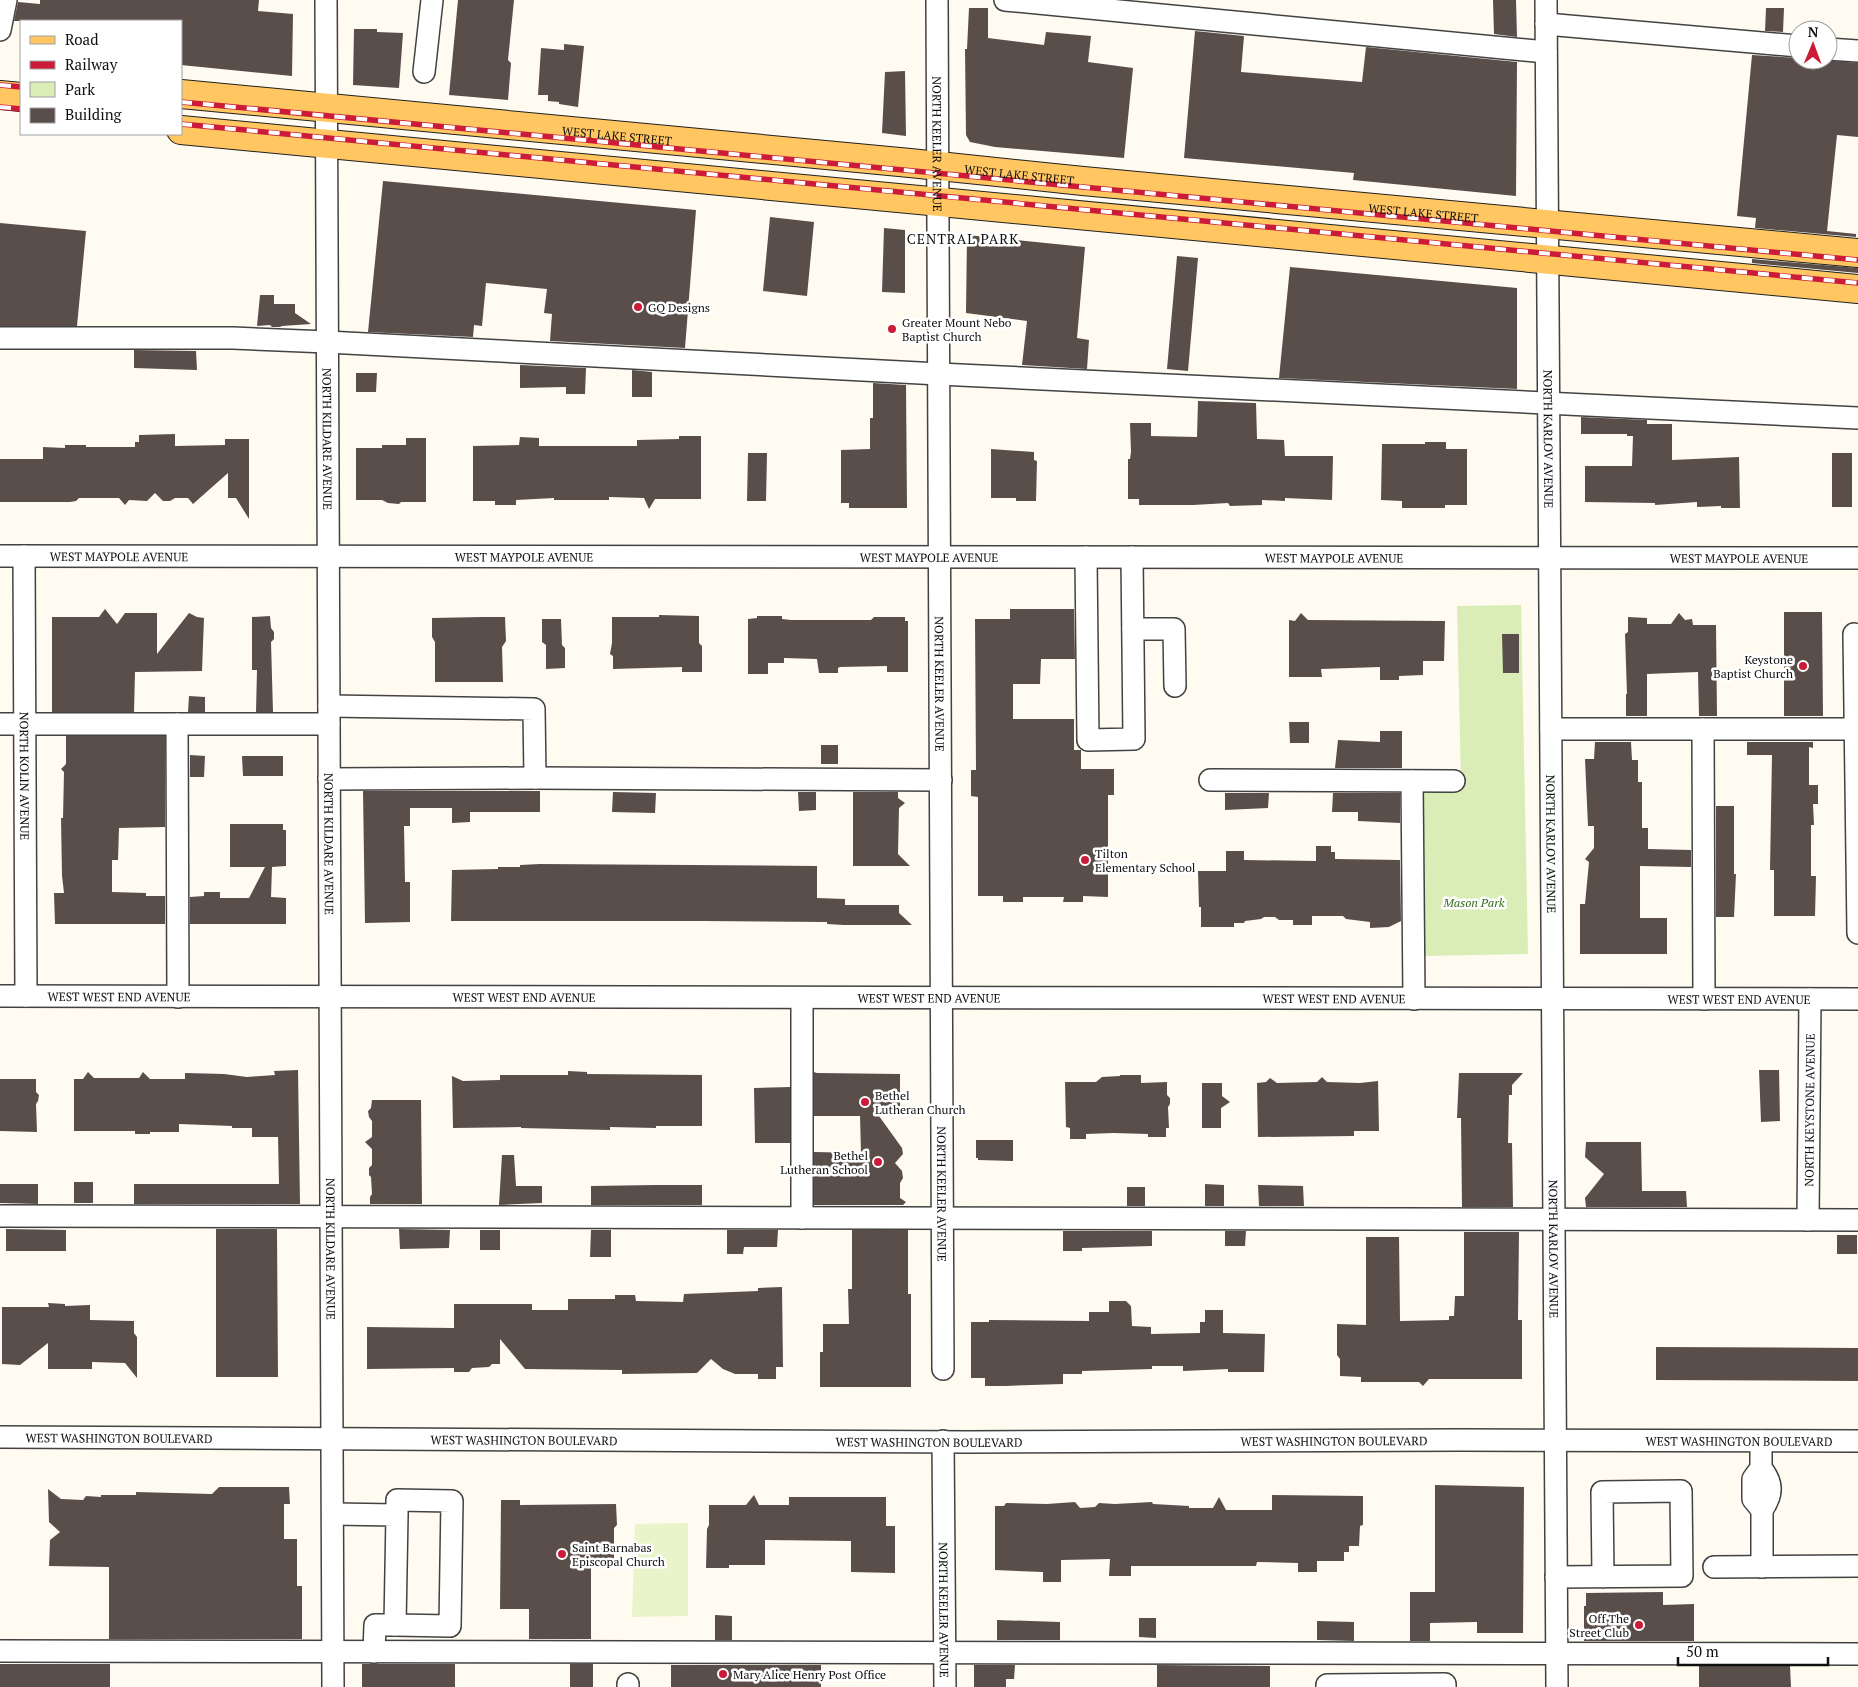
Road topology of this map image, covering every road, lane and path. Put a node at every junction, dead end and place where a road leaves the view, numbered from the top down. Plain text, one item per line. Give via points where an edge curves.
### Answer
1 (6, 0) edge
2 (326, 0) edge
3 (432, 0) edge
4 (937, 0) edge
5 (1005, 0) edge
6 (1546, 0) edge
7 (1546, 24) junction
8 (0, 30) edge
9 (1788, 45) edge
10 (1838, 50) edge
11 (1546, 52) junction
12 (1858, 52) edge
13 (424, 72) dead end
14 (0, 76) edge
15 (20, 78) edge
16 (182, 94) edge
17 (0, 95) edge
18 (20, 98) edge
19 (0, 113) edge
20 (182, 113) edge
21 (20, 115) edge
22 (327, 126) junction
23 (182, 130) edge
24 (938, 185) junction
25 (1548, 242) junction
26 (1858, 253) edge
27 (1858, 272) edge
28 (1858, 289) edge
29 (0, 338) edge
30 (327, 342) junction
31 (939, 374) junction
32 (1549, 403) junction
33 (1858, 418) edge
34 (0, 556) edge
35 (24, 556) junction
36 (328, 556) junction
37 (940, 557) junction
38 (1086, 557) junction
39 (1132, 557) junction
40 (1550, 558) junction
41 (1858, 558) edge
42 (1133, 629) junction
43 (1854, 634) dead end
44 (1174, 686) dead end
45 (329, 715) junction
46 (0, 724) edge
47 (25, 724) junction
48 (176, 724) junction
49 (1551, 729) junction
50 (1703, 729) junction
51 (1857, 729) edge
52 (535, 778) junction
53 (329, 779) junction
54 (941, 780) junction
55 (1210, 780) dead end
56 (1412, 781) junction
57 (1454, 781) dead end
58 (1858, 933) edge
59 (0, 996) edge
60 (26, 996) junction
61 (178, 997) junction
62 (330, 997) junction
63 (802, 998) junction
64 (942, 998) junction
65 (1414, 999) junction
66 (1553, 999) junction
67 (1704, 999) junction
68 (1810, 999) junction
69 (1858, 1000) edge
70 (0, 1216) edge
71 (332, 1217) junction
72 (802, 1218) junction
73 (943, 1218) junction
74 (1554, 1220) junction
75 (1808, 1220) junction
76 (1858, 1220) edge
77 (943, 1368) dead end
78 (0, 1437) edge
79 (332, 1438) junction
80 (1556, 1440) junction
81 (1761, 1441) junction
82 (943, 1442) junction
83 (1858, 1442) edge
84 (333, 1514) junction
85 (397, 1515) junction
86 (1858, 1566) edge
87 (1714, 1567) dead end
88 (1762, 1567) junction
89 (1603, 1576) junction
90 (1556, 1577) junction
91 (395, 1625) junction
92 (0, 1651) edge
93 (944, 1651) junction
94 (333, 1652) junction
95 (374, 1652) junction
96 (1557, 1654) junction
97 (1858, 1654) edge
98 (334, 1687) edge
99 (944, 1687) edge
100 (1327, 1687) edge
101 (1445, 1687) edge
102 (1557, 1687) edge

1 - 8 street
2 - 22 street, NORTH KILDARE AVENUE
3 - 13 street
4 - 24 street, NORTH KEELER AVENUE
5 - 11 street
6 - 7 street, NORTH KARLOV AVENUE
7 - 9 street
7 - 11 street, NORTH KARLOV AVENUE
10 - 12 street
11 - 25 street, NORTH KARLOV AVENUE
14 - 15 main road
16 - 22 main road, WEST LAKE STREET
17 - 18 main road
19 - 21 main road
20 - 22 main road, WEST LAKE STREET
22 - 23 main road, WEST LAKE STREET
22 - 24 main road, WEST LAKE STREET
22 - 24 main road, WEST LAKE STREET
22 - 30 street, NORTH KILDARE AVENUE
24 - 25 main road, WEST LAKE STREET
24 - 25 main road, WEST LAKE STREET via 1083,181
24 - 31 street, NORTH KEELER AVENUE
25 - 26 main road, WEST LAKE STREET
25 - 27 main road, WEST LAKE STREET
25 - 28 main road, WEST LAKE STREET
25 - 32 street, NORTH KARLOV AVENUE
29 - 30 street via 232,338
30 - 31 street
30 - 36 street, NORTH KILDARE AVENUE
31 - 32 street
31 - 37 street, NORTH KEELER AVENUE
32 - 33 street
32 - 40 street, NORTH KARLOV AVENUE
34 - 35 street, WEST MAYPOLE AVENUE
35 - 36 street, WEST MAYPOLE AVENUE
35 - 47 street, NORTH KOLIN AVENUE
36 - 37 street, WEST MAYPOLE AVENUE
36 - 45 street, NORTH KILDARE AVENUE
37 - 38 street, WEST MAYPOLE AVENUE
37 - 54 street, NORTH KEELER AVENUE
38 - 39 street, WEST MAYPOLE AVENUE
38 - 42 street via 1088,740 1134,739
39 - 40 street, WEST MAYPOLE AVENUE
39 - 42 street
40 - 41 street, WEST MAYPOLE AVENUE
40 - 49 street, NORTH KARLOV AVENUE
42 - 44 street via 1174,629
43 - 51 street
45 - 48 street
45 - 52 street via 534,708
45 - 53 street, NORTH KILDARE AVENUE
46 - 47 street
47 - 48 street
47 - 60 street, NORTH KOLIN AVENUE
48 - 61 street
49 - 50 street
49 - 66 street, NORTH KARLOV AVENUE
50 - 51 street
50 - 67 street
51 - 58 street
52 - 53 street
52 - 54 street
53 - 62 street, NORTH KILDARE AVENUE
54 - 64 street, NORTH KEELER AVENUE
55 - 56 street
56 - 57 street
56 - 65 street
59 - 60 street, WEST WEST END AVENUE
60 - 61 street, WEST WEST END AVENUE
61 - 62 street, WEST WEST END AVENUE
62 - 63 street, WEST WEST END AVENUE
62 - 71 street, NORTH KILDARE AVENUE
63 - 64 street, WEST WEST END AVENUE
63 - 72 street
64 - 65 street, WEST WEST END AVENUE
64 - 73 street, NORTH KEELER AVENUE
65 - 66 street, WEST WEST END AVENUE
66 - 67 street, WEST WEST END AVENUE
66 - 74 street, NORTH KARLOV AVENUE
67 - 68 street, WEST WEST END AVENUE
68 - 69 street, WEST WEST END AVENUE
68 - 75 street, NORTH KEYSTONE AVENUE
70 - 71 street
71 - 72 street
71 - 79 street, NORTH KILDARE AVENUE
72 - 73 street
73 - 74 street
73 - 77 street, NORTH KEELER AVENUE
74 - 75 street
74 - 80 street, NORTH KARLOV AVENUE
75 - 76 street
78 - 79 street, WEST WASHINGTON BOULEVARD
79 - 82 street, WEST WASHINGTON BOULEVARD
79 - 84 street, NORTH KILDARE AVENUE
80 - 81 street, WEST WASHINGTON BOULEVARD
80 - 82 street, WEST WASHINGTON BOULEVARD
80 - 90 street, NORTH KARLOV AVENUE
81 - 83 street, WEST WASHINGTON BOULEVARD
81 - 88 street via 1761,1468 1753,1479 1753,1499 1762,1510
82 - 93 street, NORTH KEELER AVENUE
84 - 85 street
84 - 94 street, NORTH KILDARE AVENUE
85 - 91 street
85 - 91 street via 397,1500 452,1500 450,1626
86 - 88 street
87 - 88 street
89 - 89 street via 1682,1576 1681,1491 1602,1492
89 - 90 street
90 - 96 street, NORTH KARLOV AVENUE
91 - 95 street via 375,1625
92 - 94 street
93 - 95 street
93 - 96 street
93 - 99 street, NORTH KEELER AVENUE
94 - 95 street
94 - 98 street, NORTH KILDARE AVENUE
96 - 97 street
96 - 102 street, NORTH KARLOV AVENUE
100 - 101 street via 1445,1684

